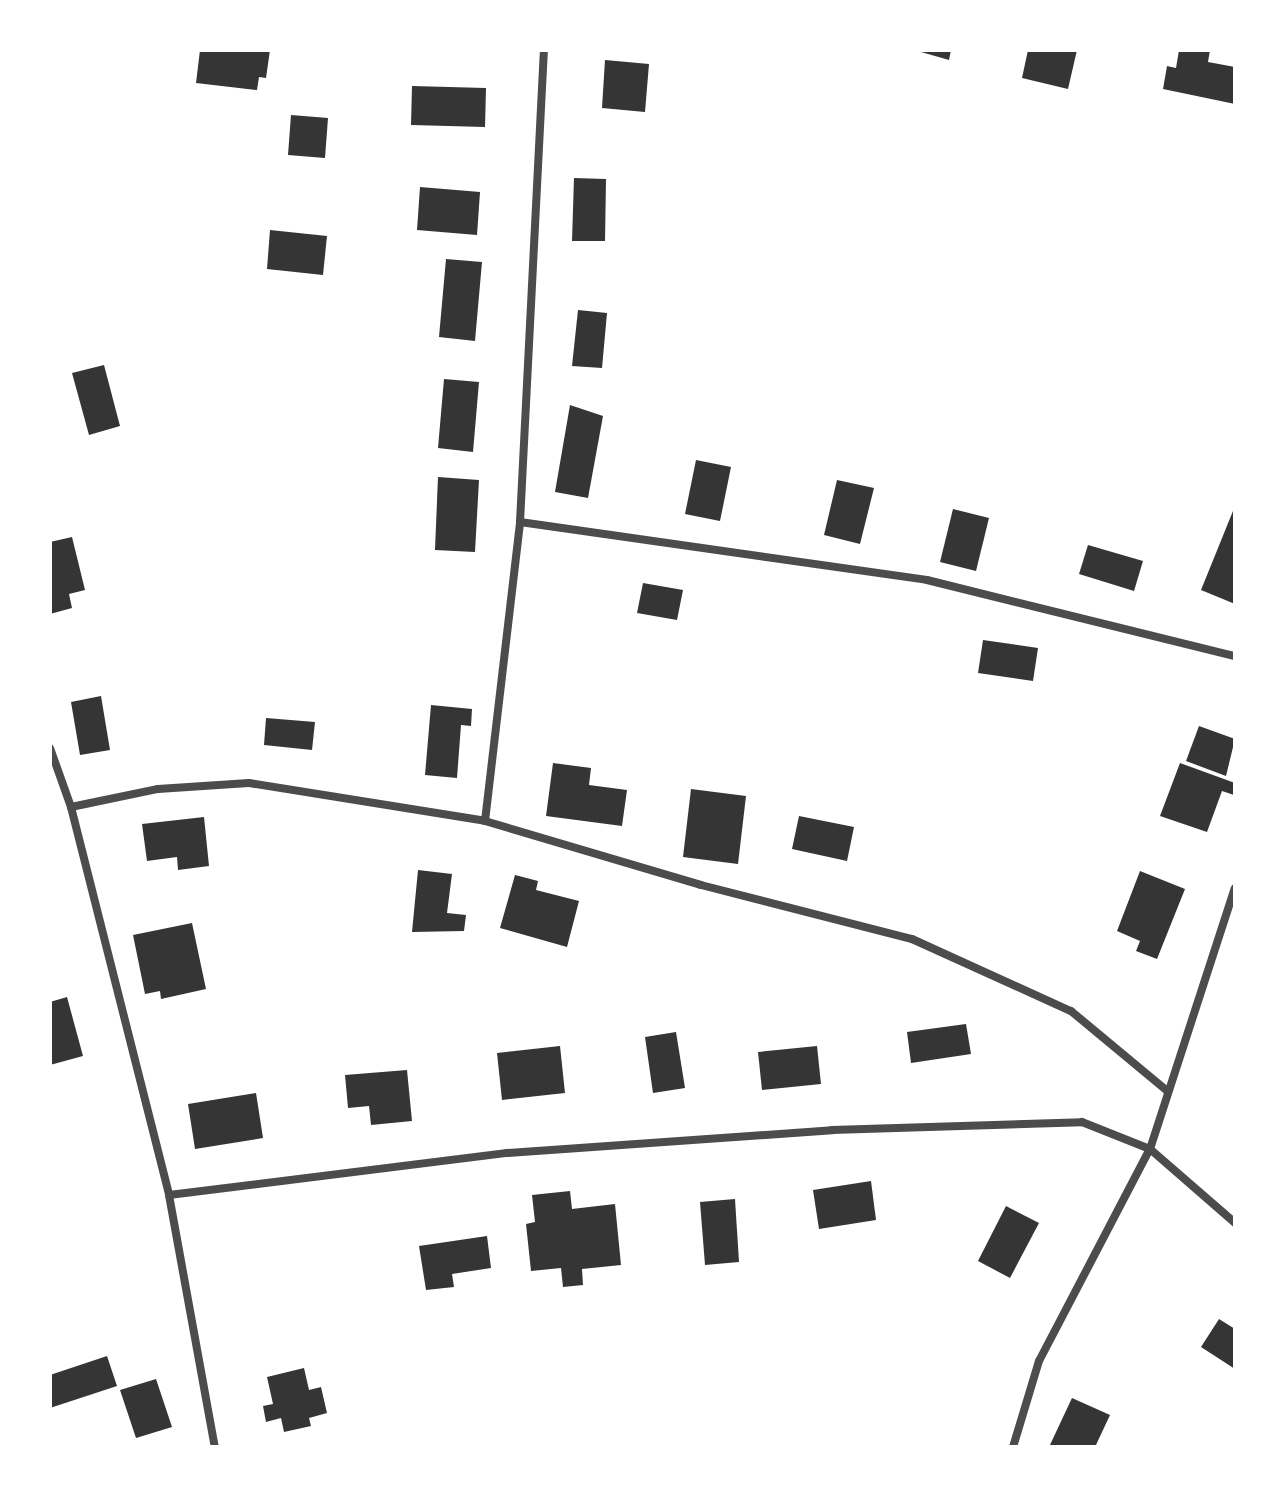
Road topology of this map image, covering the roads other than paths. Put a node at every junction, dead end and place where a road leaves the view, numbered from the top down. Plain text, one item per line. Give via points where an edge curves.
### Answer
1 (544, 50) edge
2 (520, 522) junction
3 (1235, 656) edge
4 (50, 748) edge
5 (71, 807) junction
6 (485, 821) junction
7 (1235, 888) edge
8 (1166, 1090) junction
9 (1150, 1149) junction
10 (169, 1195) junction
11 (1235, 1223) edge
12 (215, 1447) edge
13 (1013, 1447) edge

1 - 2 street
2 - 3 street via 927,580
2 - 6 street
4 - 5 street
5 - 6 street via 158,789 249,783
5 - 10 street
6 - 8 street via 701,885 912,939 1071,1011
7 - 8 street
8 - 9 street
9 - 10 street via 1082,1122 832,1130 507,1153
9 - 11 street
9 - 13 street via 1039,1361
10 - 12 street

